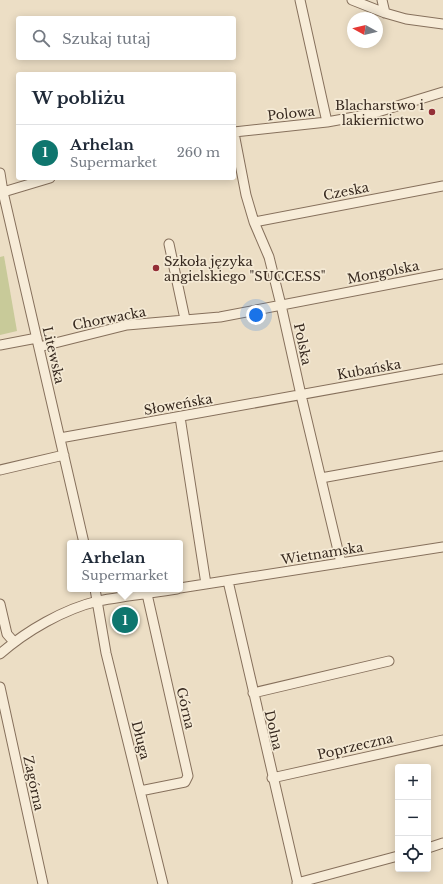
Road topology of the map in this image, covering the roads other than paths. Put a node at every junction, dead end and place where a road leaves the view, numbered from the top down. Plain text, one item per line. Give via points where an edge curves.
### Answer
1 (300, 0) edge
2 (352, 0) edge
3 (382, 0) edge
4 (385, 13) junction
5 (443, 24) edge
6 (443, 92) edge
7 (327, 122) junction
8 (236, 133) edge
9 (236, 143) edge
10 (0, 173) edge
11 (43, 180) edge
12 (443, 186) edge
13 (2, 192) edge
14 (254, 222) junction
15 (169, 244) dead end
16 (443, 274) edge
17 (281, 305) junction
18 (185, 319) junction
19 (38, 342) junction
20 (0, 345) edge
21 (443, 369) edge
22 (300, 395) junction
23 (180, 417) junction
24 (60, 438) junction
25 (64, 455) junction
26 (443, 456) edge
27 (0, 470) edge
28 (321, 478) junction
29 (83, 540) edge
30 (443, 547) edge
31 (341, 563) junction
32 (228, 581) junction
33 (206, 584) junction
34 (183, 588) edge
35 (96, 592) edge
36 (159, 592) edge
37 (147, 594) junction
38 (98, 602) junction
39 (0, 604) edge
40 (14, 642) junction
41 (0, 654) edge
42 (389, 661) dead end
43 (0, 687) edge
44 (252, 693) junction
45 (443, 740) edge
46 (272, 778) junction
47 (140, 791) junction
48 (443, 843) edge
49 (431, 847) edge
50 (395, 857) edge
51 (43, 884) edge
52 (163, 884) edge
53 (298, 884) edge

1 - 7 street
2 - 4 street
3 - 4 street
4 - 5 street
6 - 7 street, Polowa via 371,114
7 - 8 street, Polowa
9 - 14 street, Polska
10 - 13 street, Litewska
11 - 13 street
12 - 14 street, Czeska
13 - 19 street, Litewska
14 - 17 street, Polska via 269,257
15 - 18 street
16 - 17 street, Mongolska
17 - 18 street, Chorwacka via 220,317
17 - 22 street, Polska
18 - 19 street, Chorwacka via 127,325
19 - 20 street, Chorwacka
19 - 24 street, Litewska
21 - 22 street, Kubańska
22 - 23 street, Słoweńska
22 - 28 street, Polska
23 - 24 street, Słoweńska
23 - 33 street
24 - 25 street, Litewska
25 - 27 street
25 - 29 street, Litewska
26 - 28 street
28 - 31 street, Polska
30 - 31 street, Wietnamska
31 - 32 street, Wietnamska
32 - 33 street, Wietnamska
32 - 44 street, Dolna
33 - 34 street, Wietnamska
35 - 38 street
36 - 37 street
37 - 38 street
37 - 47 street, Górna via 188,776 185,782
38 - 40 street via 74,609 44,623
38 - 47 street, Długa via 106,653
39 - 40 street via 7,634
40 - 41 street
42 - 44 street
43 - 51 street, Zagórna
44 - 46 street, Dolna
45 - 46 street, Poprzeczna
46 - 53 street, Dolna
47 - 52 street, Długa
48 - 49 street
50 - 53 street

